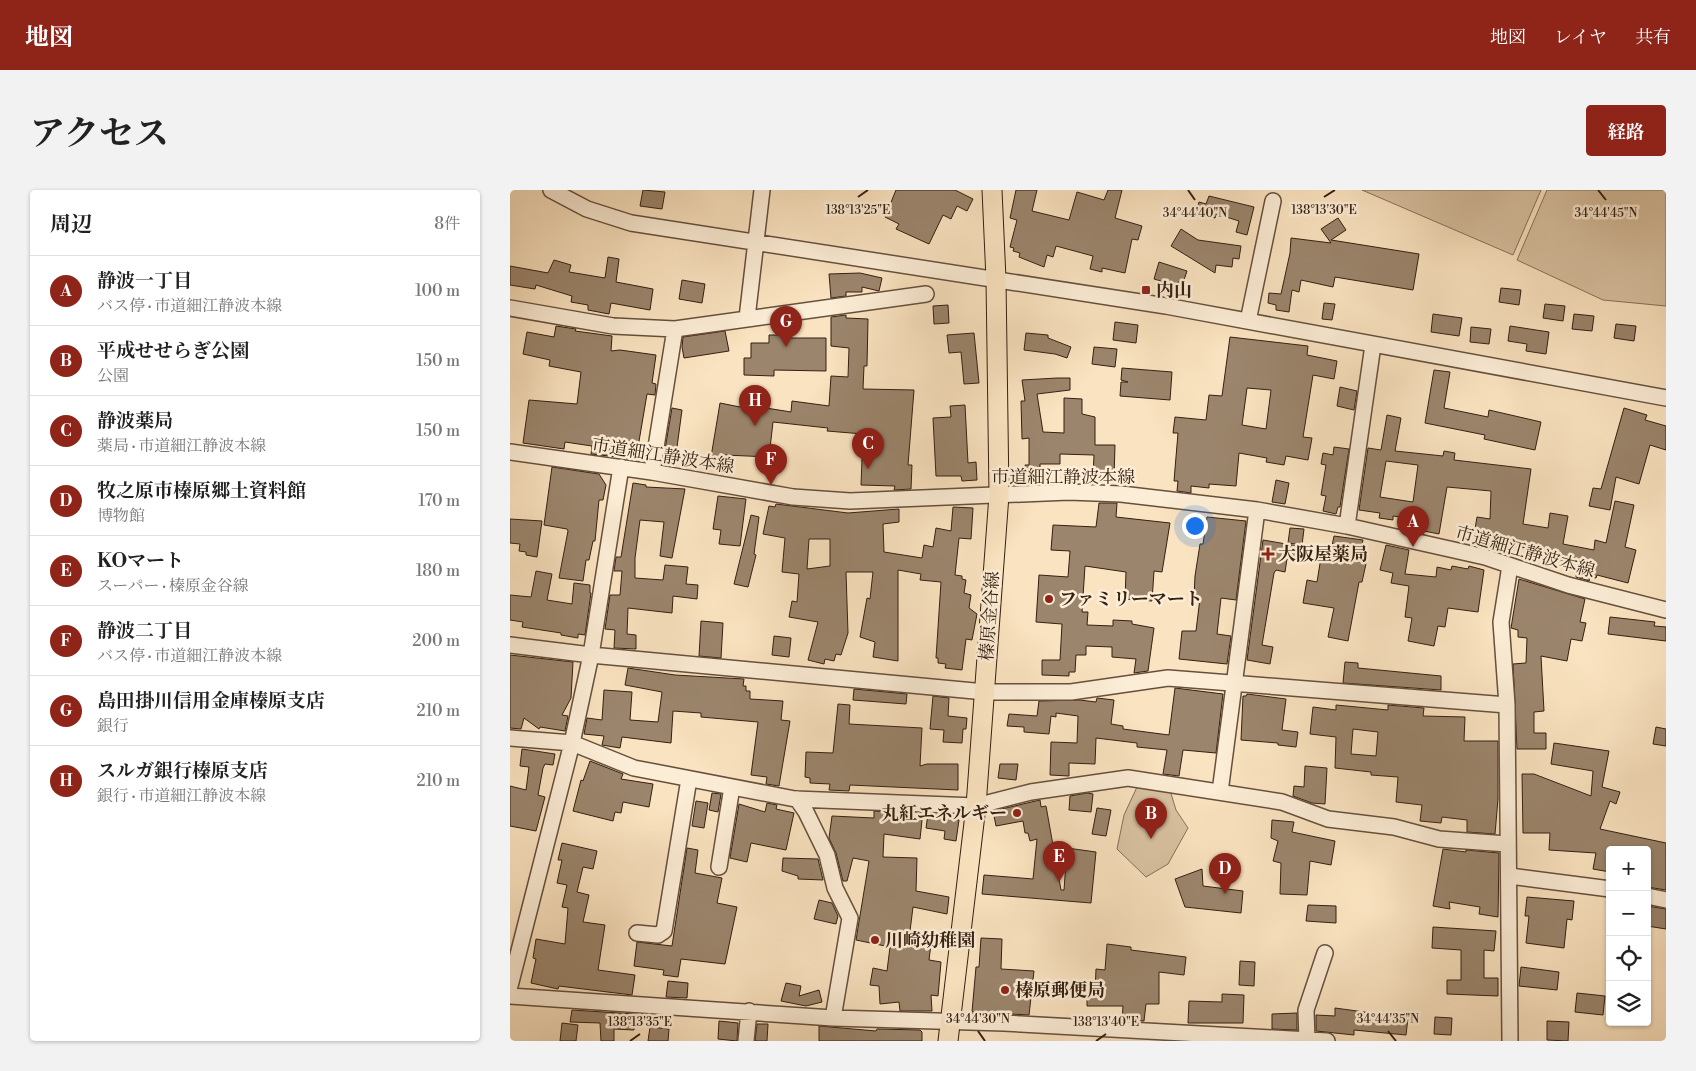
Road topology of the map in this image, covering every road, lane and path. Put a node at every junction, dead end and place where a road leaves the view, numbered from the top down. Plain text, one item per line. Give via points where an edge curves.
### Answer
1 (551, 190) edge
2 (762, 190) edge
3 (992, 190) edge
4 (1272, 201) dead end
5 (757, 244) junction
6 (996, 278) junction
7 (926, 294) dead end
8 (510, 308) edge
9 (746, 318) junction
10 (1248, 321) junction
11 (675, 329) junction
12 (1373, 345) junction
13 (1666, 398) edge
14 (510, 452) edge
15 (621, 467) junction
16 (652, 472) junction
17 (999, 495) junction
18 (1257, 510) junction
19 (1347, 526) junction
20 (1510, 566) junction
21 (1666, 610) edge
22 (510, 645) edge
23 (591, 655) junction
24 (1235, 682) junction
25 (985, 692) junction
26 (1507, 705) junction
27 (510, 738) edge
28 (572, 743) junction
29 (689, 779) junction
30 (732, 787) junction
31 (1220, 792) junction
32 (796, 799) junction
33 (976, 806) junction
34 (1508, 844) junction
35 (719, 867) dead end
36 (1510, 876) junction
37 (1606, 888) edge
38 (1651, 897) edge
39 (1666, 900) edge
40 (637, 933) dead end
41 (1326, 953) dead end
42 (510, 986) edge
43 (510, 996) edge
44 (750, 1012) junction
45 (833, 1018) junction
46 (949, 1032) edge
47 (1309, 1040) edge
48 (746, 1041) edge
49 (1327, 1041) edge
50 (1510, 1041) edge

1 - 5 street via 587,209 631,223
2 - 5 street
3 - 6 main road, 榛原金谷線
4 - 10 street
5 - 6 street
5 - 9 street
6 - 10 street
6 - 17 main road, 榛原金谷線
7 - 9 street
8 - 11 street via 612,326
9 - 11 street
10 - 12 street
11 - 16 street
12 - 13 street
12 - 19 street
14 - 15 street, 市道細江静波本線
15 - 16 street, 市道細江静波本線
15 - 23 street
16 - 17 street, 市道細江静波本線 via 793,497 850,501
17 - 18 street, 市道細江静波本線 via 1121,494
17 - 25 main road, 榛原金谷線
18 - 19 street, 市道細江静波本線
18 - 24 street
19 - 20 street, 市道細江静波本線 via 1485,557
20 - 21 street, 市道細江静波本線 via 1568,585
20 - 26 street via 1501,622
22 - 23 street
23 - 25 street
23 - 28 street
24 - 25 street via 1168,678 1071,692
24 - 26 street
24 - 31 street
25 - 33 main road, 榛原金谷線
26 - 34 street
27 - 28 street
28 - 29 street via 634,768
28 - 42 street
29 - 30 street
29 - 40 street via 664,931 658,934
30 - 32 street
30 - 35 street
31 - 33 street via 1128,778 1031,792
31 - 34 street via 1282,802 1328,820 1394,827 1439,839
32 - 33 street
32 - 45 street via 827,855 835,888 850,918
33 - 46 main road, 榛原金谷線
34 - 36 street
36 - 37 street
36 - 50 street
38 - 39 street
41 - 47 street via 1306,1010
43 - 44 street
44 - 45 street
44 - 48 street
45 - 46 street
46 - 47 street via 1004,1023
47 - 49 street

